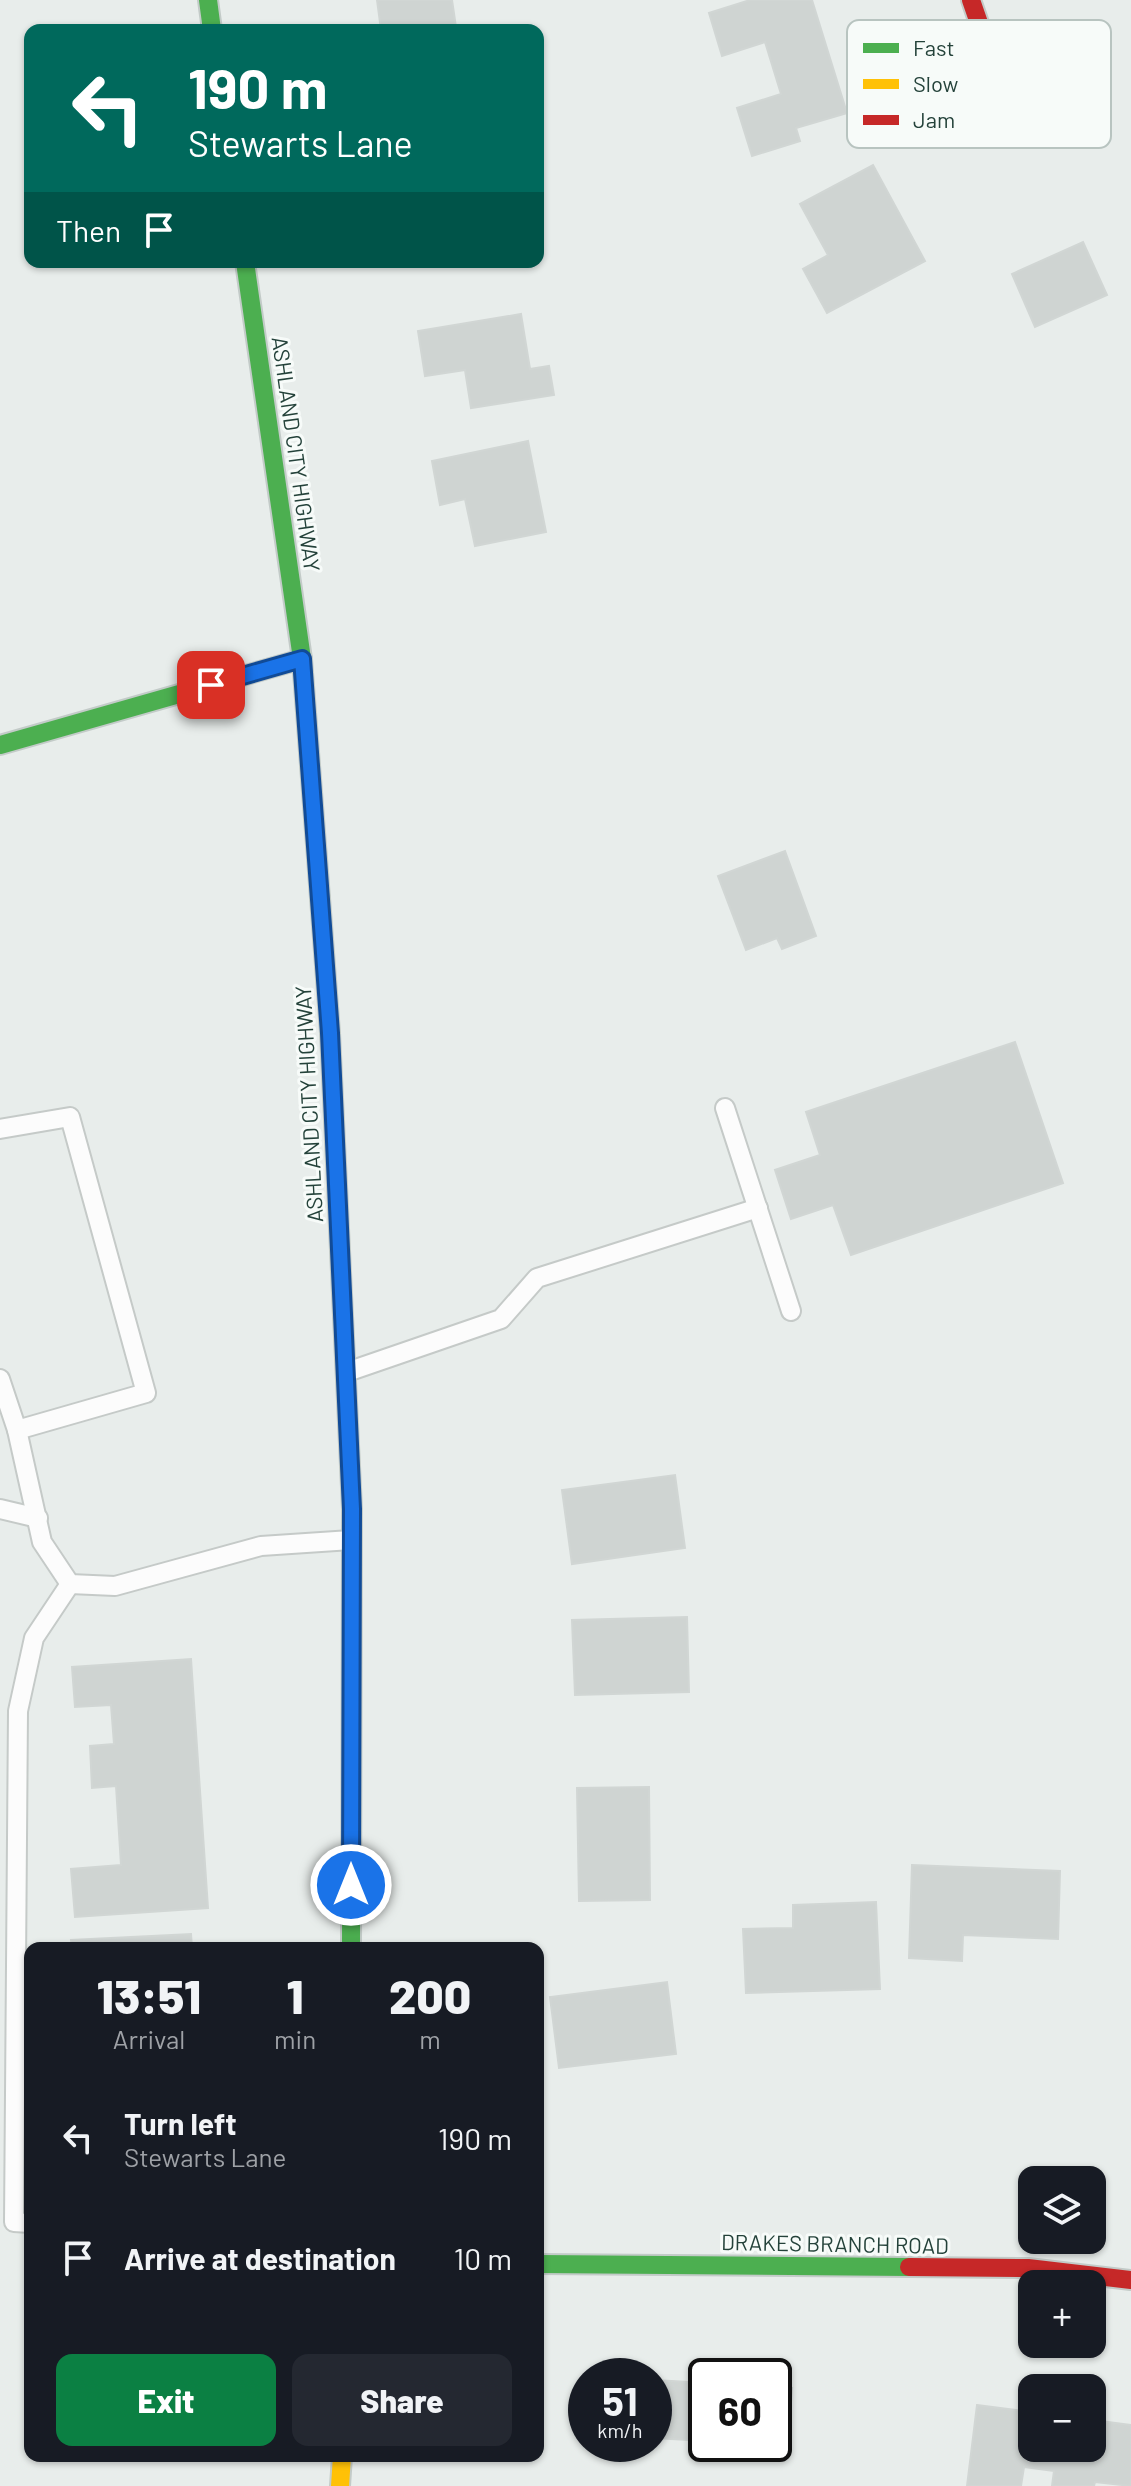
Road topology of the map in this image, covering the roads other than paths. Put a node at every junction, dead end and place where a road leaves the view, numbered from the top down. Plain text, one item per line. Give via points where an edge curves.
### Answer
1 (208, 0) edge
2 (971, 0) edge
3 (978, 20) edge
4 (211, 24) edge
5 (246, 268) edge
6 (302, 659) junction
7 (0, 745) edge
8 (725, 1108) dead end
9 (0, 1129) edge
10 (758, 1208) junction
11 (791, 1311) dead end
12 (345, 1372) junction
13 (0, 1379) edge
14 (17, 1430) junction
15 (0, 1509) edge
16 (38, 1518) junction
17 (351, 1540) junction
18 (70, 1584) junction
19 (351, 1942) edge
20 (15, 2223) edge
21 (544, 2264) edge
22 (1131, 2280) edge
23 (342, 2462) edge
24 (340, 2486) edge

1 - 4 main road
2 - 3 main road
5 - 6 main road, ASHLAND CITY HIGHWAY
6 - 7 main road
6 - 12 main road, ASHLAND CITY HIGHWAY via 330,1033
8 - 10 lane
9 - 14 lane via 70,1117 146,1393
10 - 11 lane
10 - 12 lane via 537,1278 501,1319
12 - 17 main road, ASHLAND CITY HIGHWAY
13 - 14 lane
14 - 16 lane
15 - 16 lane
16 - 18 lane via 42,1542
17 - 18 lane via 261,1546 115,1586
17 - 19 main road, ASHLAND CITY HIGHWAY
18 - 20 lane via 34,1638 18,1711
21 - 22 main road, DRAKES BRANCH ROAD via 1028,2268
23 - 24 main road

